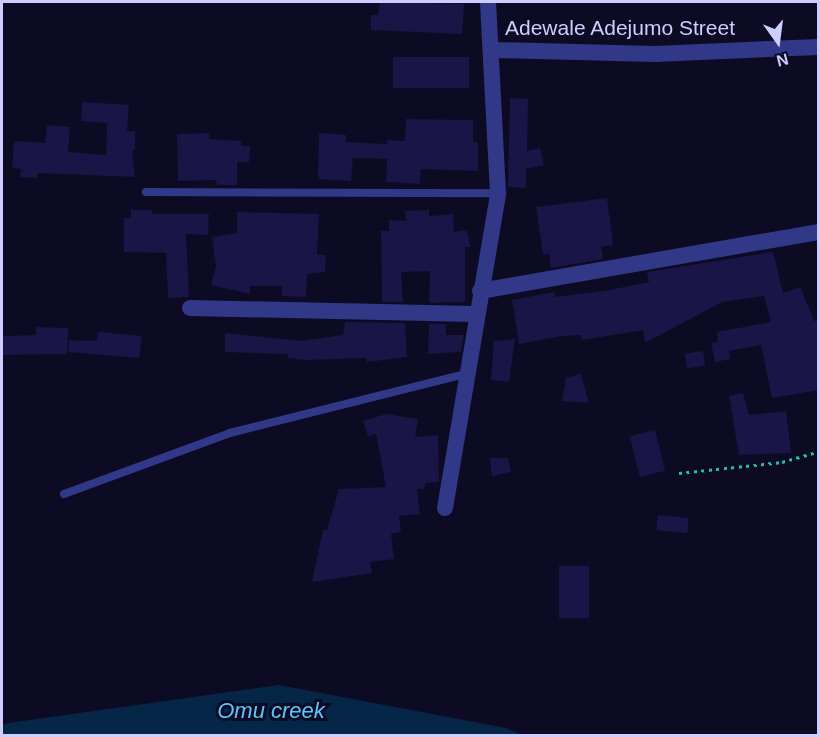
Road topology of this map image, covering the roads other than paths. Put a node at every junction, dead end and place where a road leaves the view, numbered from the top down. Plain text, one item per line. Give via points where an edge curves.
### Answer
1 (488, 2) edge
2 (819, 47) edge
3 (493, 50) junction
4 (146, 192) dead end
5 (498, 193) junction
6 (819, 232) edge
7 (480, 291) junction
8 (190, 308) dead end
9 (475, 314) junction
10 (465, 374) junction
11 (64, 494) dead end
12 (445, 508) dead end

1 - 3 street
2 - 3 street, Adewale Adejumo Street via 655,54
3 - 5 street
4 - 5 lane
5 - 7 street
6 - 7 street
7 - 9 street
8 - 9 street
9 - 10 street
10 - 11 lane via 230,433
10 - 12 street

